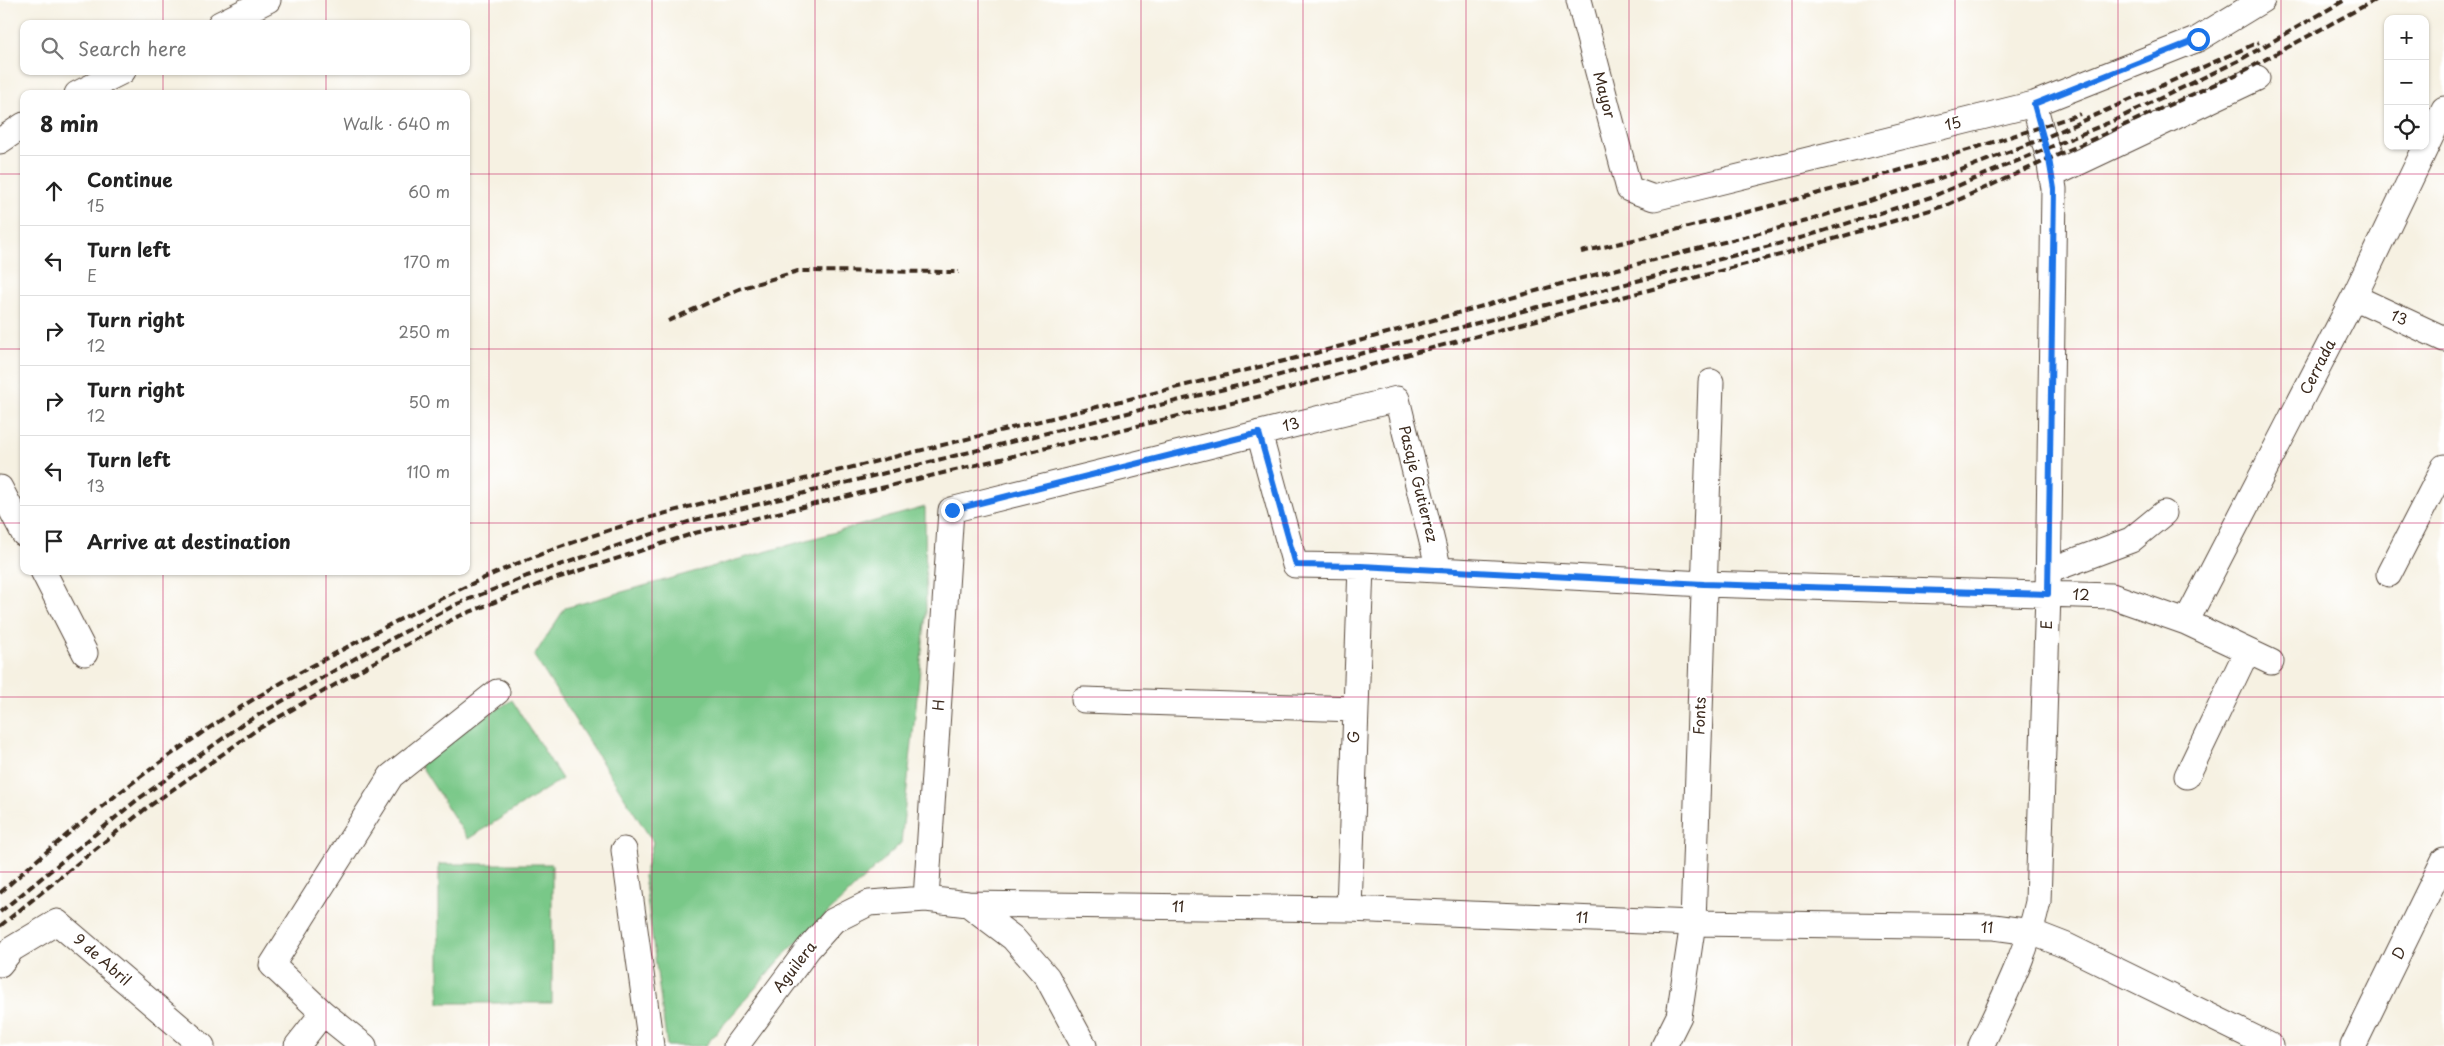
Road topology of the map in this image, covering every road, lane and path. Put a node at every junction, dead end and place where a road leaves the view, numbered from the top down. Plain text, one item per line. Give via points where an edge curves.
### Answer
1 (268, 0) edge
2 (1579, 0) edge
3 (2262, 0) edge
4 (228, 20) edge
5 (115, 75) edge
6 (2257, 78) dead end
7 (85, 90) edge
8 (2034, 104) junction
9 (2444, 109) edge
10 (20, 128) edge
11 (0, 141) edge
12 (2052, 175) junction
13 (1629, 189) joint
14 (2354, 297) junction
15 (2444, 339) edge
16 (1711, 382) dead end
17 (1397, 399) joint
18 (1259, 433) junction
19 (2444, 467) edge
20 (0, 488) edge
21 (952, 510) joint
22 (2164, 513) dead end
23 (20, 526) edge
24 (1361, 566) junction
25 (1439, 570) junction
26 (2388, 574) dead end
27 (45, 575) edge
28 (2048, 582) junction
29 (1704, 584) junction
30 (2186, 622) junction
31 (2247, 651) junction
32 (85, 652) dead end
33 (2271, 662) dead end
34 (497, 692) dead end
35 (1084, 700) dead end
36 (1355, 709) junction
37 (2187, 776) dead end
38 (624, 850) dead end
39 (2444, 860) edge
40 (926, 900) junction
41 (869, 903) joint
42 (968, 904) junction
43 (1349, 909) junction
44 (1693, 923) junction
45 (2031, 932) junction
46 (0, 964) edge
47 (323, 1013) junction
48 (202, 1046) edge
49 (297, 1046) edge
50 (364, 1046) edge
51 (651, 1046) edge
52 (736, 1046) edge
53 (1084, 1046) edge
54 (1664, 1046) edge
55 (1981, 1046) edge
56 (2271, 1046) edge
57 (2354, 1046) edge

1 - 4 street
2 - 13 street, Mayor
3 - 8 street, 15 via 2198,39
5 - 7 street
6 - 12 street
8 - 12 street, E
8 - 13 street, 15 via 1654,198
9 - 14 street, Cerrada
10 - 11 street
12 - 28 street, E
14 - 15 street, 13
14 - 30 street, Cerrada
16 - 29 street, Fonts
17 - 18 street, 13
17 - 25 street, Pasaje Gutierrez
18 - 21 street, 13
18 - 24 street, 12 via 1296,565
19 - 26 street
20 - 23 street
21 - 40 street, H
22 - 28 street via 2131,540
24 - 25 street, 12
24 - 36 street, G
25 - 29 street, 12
27 - 32 street
28 - 29 street, 12
28 - 30 street, 12 via 2112,596
28 - 45 street, E via 2038,902
29 - 44 street, Fonts
30 - 31 street, 12
31 - 33 street, 12
31 - 37 street
34 - 47 street via 391,776 272,964
35 - 36 street
36 - 43 street, G
38 - 51 street
39 - 57 street, D
40 - 41 street, 11
40 - 42 street, 11
41 - 52 street, Aguilera via 833,920
42 - 43 street, 11
42 - 53 street via 1013,938 1047,977
43 - 44 street, 11
44 - 45 street, 11 via 1994,927
44 - 54 street, Fonts via 1679,1016
45 - 55 street, E
45 - 56 street, 11 via 2068,946
46 - 48 street, 9 de Abril via 12,949 57,922
47 - 49 street
47 - 50 street

